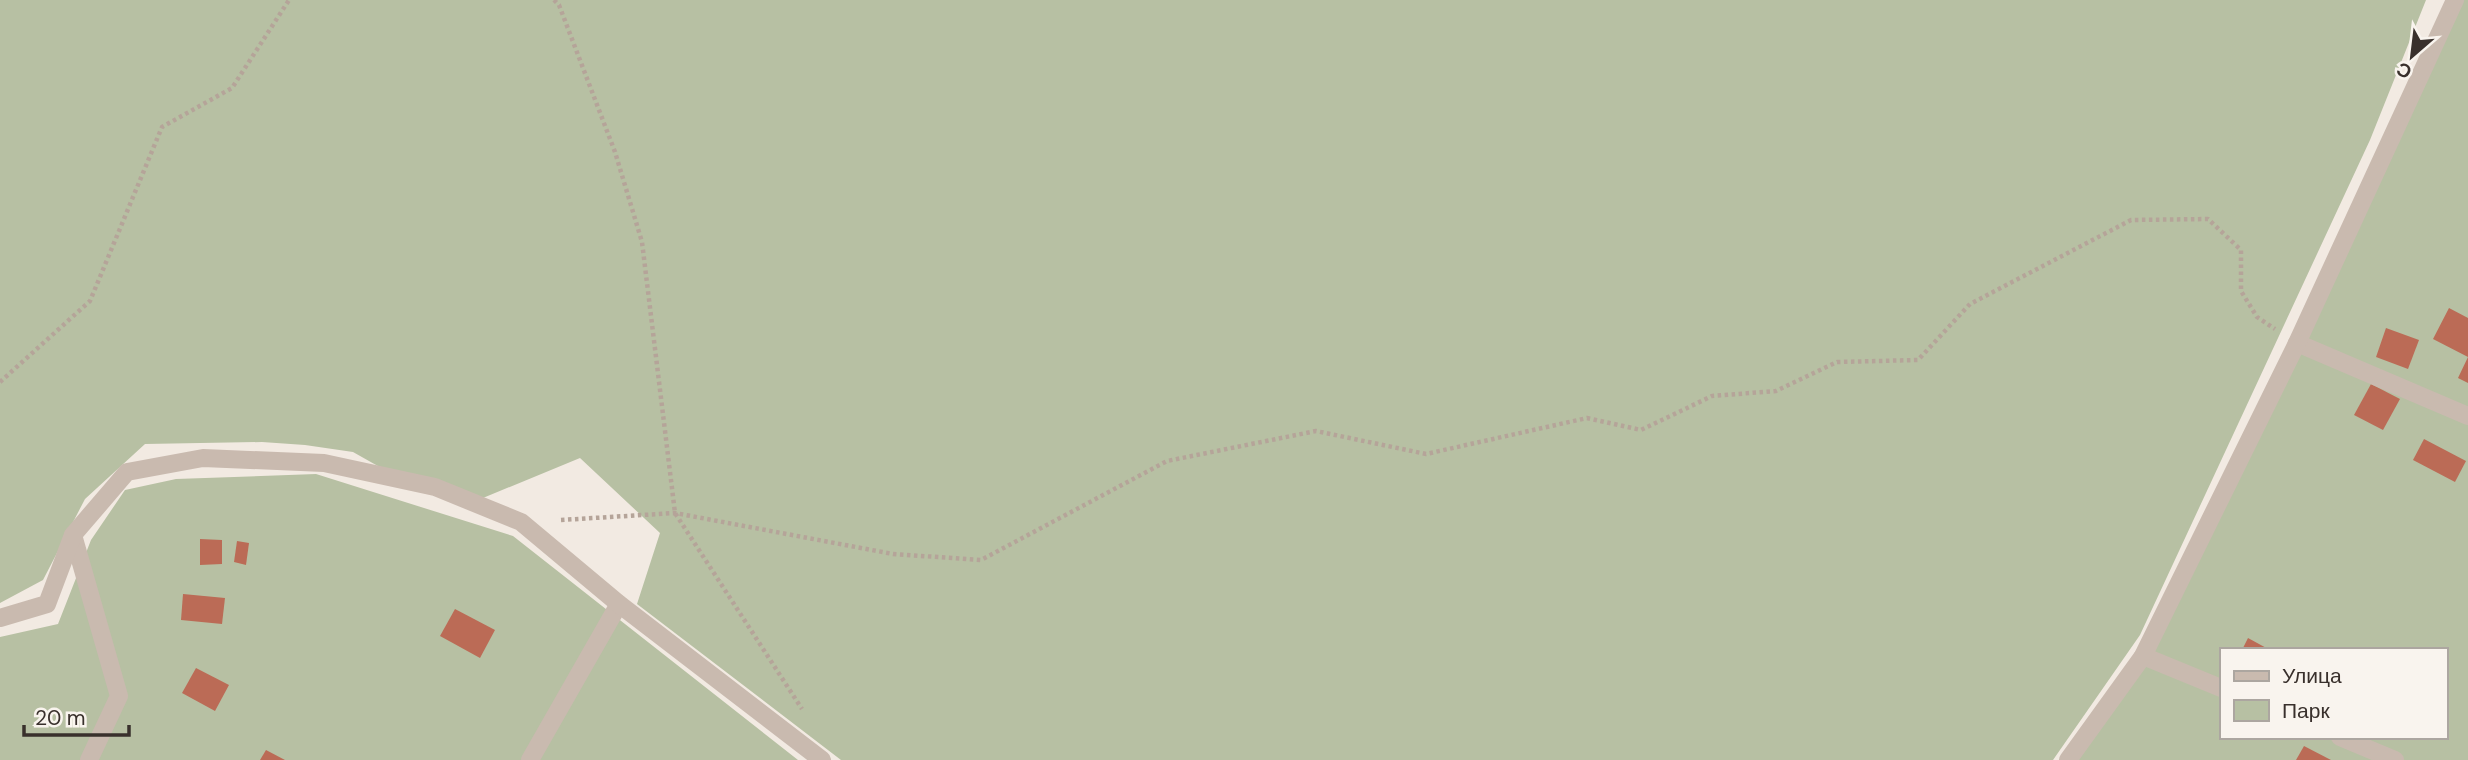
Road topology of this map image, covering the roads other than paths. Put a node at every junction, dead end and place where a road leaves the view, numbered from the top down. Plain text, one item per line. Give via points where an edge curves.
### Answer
1 (2455, 0) edge
2 (2297, 343) junction
3 (2468, 416) edge
4 (73, 535) junction
5 (620, 604) junction
6 (0, 618) edge
7 (2143, 656) junction
8 (2220, 688) edge
9 (2345, 739) edge
10 (89, 760) edge
11 (530, 760) edge
12 (822, 760) edge
13 (2068, 760) edge
14 (2395, 760) edge

1 - 2 street
2 - 3 street
2 - 7 street
4 - 5 street via 127,472 202,458 324,463 435,487 521,522
4 - 6 street via 47,604
4 - 10 street via 119,696
5 - 11 street
5 - 12 street
7 - 8 street
7 - 13 street
9 - 14 street

